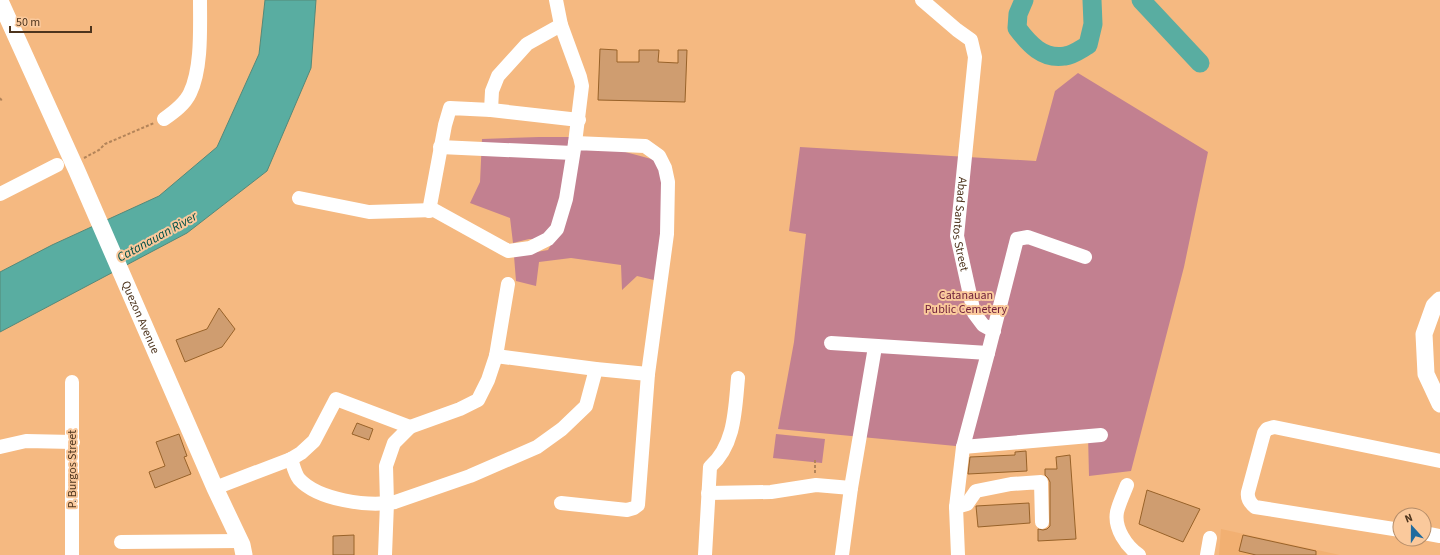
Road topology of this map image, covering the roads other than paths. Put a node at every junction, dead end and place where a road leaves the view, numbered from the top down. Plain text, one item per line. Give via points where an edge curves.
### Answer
1 (200, 0) edge
2 (556, 0) edge
3 (922, 0) edge
4 (0, 1) edge
5 (561, 25) junction
6 (491, 110) junction
7 (164, 119) road end
8 (578, 120) junction
9 (440, 147) junction
10 (574, 148) junction
11 (69, 166) junction
12 (0, 194) edge
13 (299, 198) dead end
14 (429, 211) junction
15 (1085, 257) dead end
16 (508, 284) dead end
17 (1440, 300) edge
18 (994, 331) junction
19 (830, 343) dead end
20 (875, 347) junction
21 (988, 353) junction
22 (496, 356) junction
23 (596, 369) junction
24 (648, 374) junction
25 (738, 378) dead end
26 (72, 382) dead end
27 (1440, 404) edge
28 (410, 427) junction
29 (1101, 435) dead end
30 (73, 442) junction
31 (0, 447) edge
32 (963, 447) junction
33 (291, 459) junction
34 (1440, 461) edge
35 (1127, 485) dead end
36 (214, 488) junction
37 (851, 488) junction
38 (708, 493) junction
39 (561, 503) dead end
40 (387, 504) junction
41 (956, 507) junction
42 (1042, 522) dead end
43 (1392, 529) edge
44 (1210, 538) dead end
45 (121, 542) dead end
46 (245, 549) edge
47 (72, 555) edge
48 (385, 555) edge
49 (705, 555) edge
50 (842, 555) edge
51 (958, 555) edge
52 (1139, 555) edge
53 (1207, 555) edge

1 - 7 street via 199,53 194,82 190,93 178,109
2 - 5 street
3 - 18 street, Abad Santos Street via 971,40 975,57 957,236 974,313 983,325
4 - 11 main road, Quezon Avenue
5 - 6 street via 527,44 498,76 492,91
5 - 8 street via 582,86
6 - 8 street
6 - 9 street via 450,108
8 - 10 street
9 - 10 street
9 - 14 street
10 - 14 street via 566,199 557,229 548,239 530,248 508,251 434,210
10 - 24 street via 645,146 659,156 665,168 668,182 667,234
11 - 12 street
11 - 36 main road, Quezon Avenue via 125,283
13 - 14 street via 369,212
15 - 18 street via 1028,237 1017,239
16 - 22 street
17 - 27 main road via 1434,306 1424,334 1426,374
18 - 21 street
19 - 20 street
20 - 21 street
20 - 37 street
21 - 32 street
22 - 23 street
22 - 28 street via 478,400
23 - 24 street
23 - 40 street via 586,406 562,429 537,447 470,476
24 - 39 street via 638,505 628,510
25 - 38 street via 734,422 726,447 710,468
26 - 30 street, P. Burgos Street
28 - 33 street via 336,398 314,441
28 - 40 street via 394,443 386,466
29 - 32 street
30 - 31 street via 26,442
30 - 47 street, P. Burgos Street
32 - 41 street
33 - 36 street
33 - 40 street via 297,478 308,488 327,496 364,504
34 - 43 street via 1274,427 1264,433 1248,492 1249,501 1255,507
35 - 52 street via 1117,512 1117,523 1130,549
36 - 46 main road, Quezon Avenue
37 - 38 street via 816,485 771,492
37 - 50 street
38 - 49 street
40 - 48 street
41 - 42 street via 967,504 976,491 1011,484 1041,482
41 - 51 street
44 - 53 street
45 - 46 street

